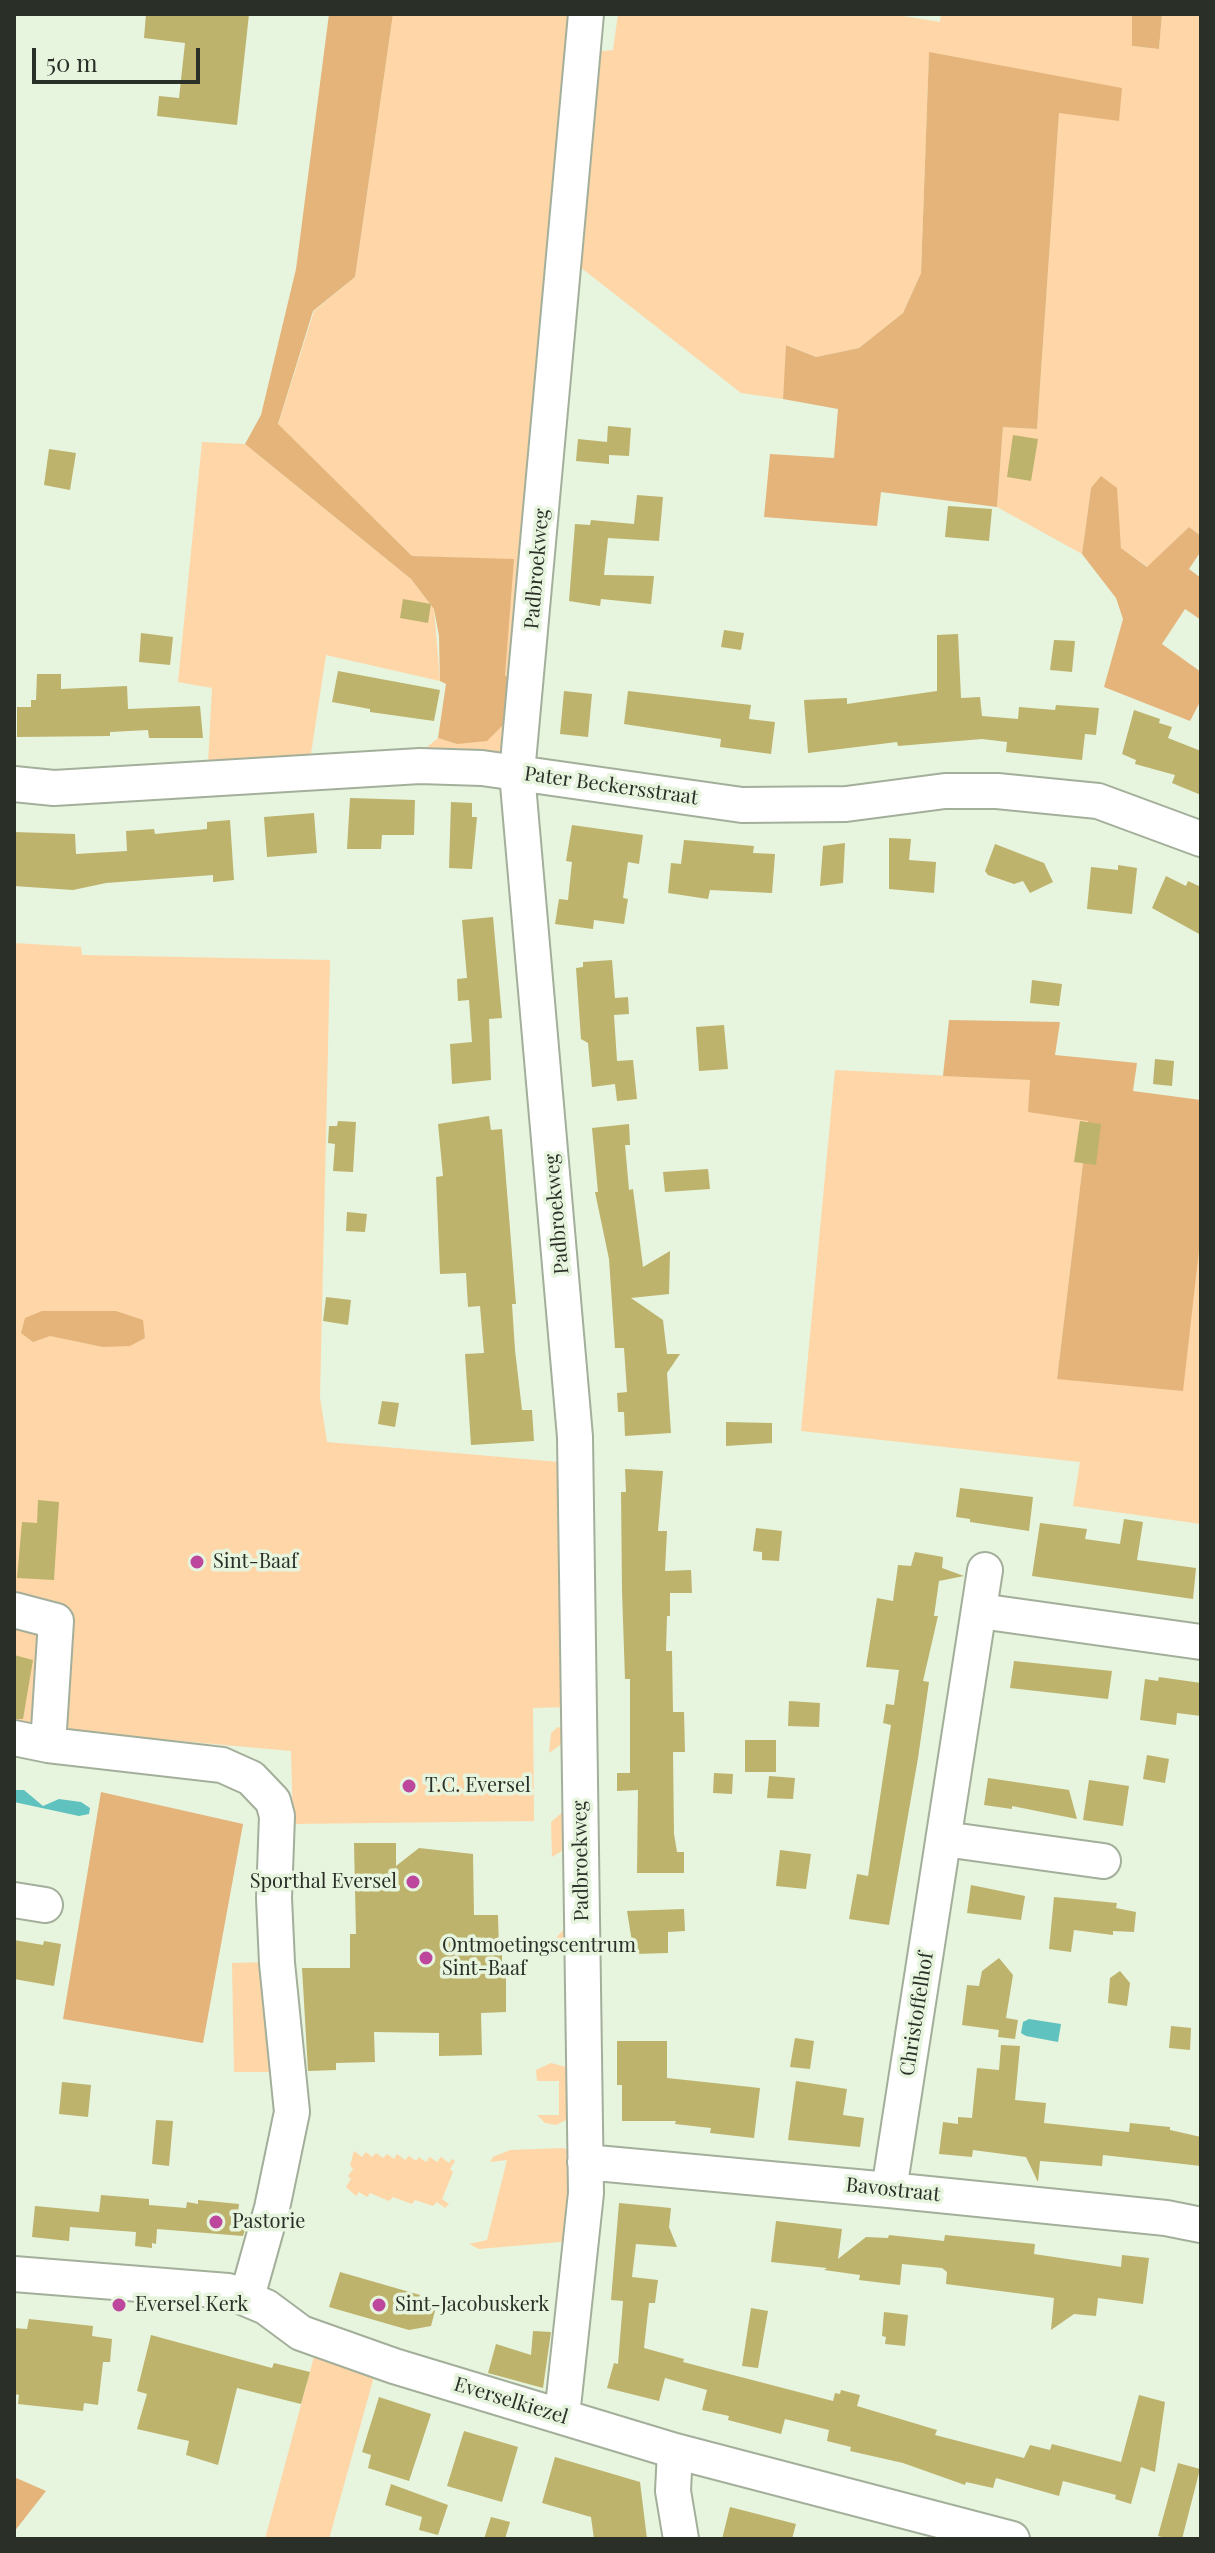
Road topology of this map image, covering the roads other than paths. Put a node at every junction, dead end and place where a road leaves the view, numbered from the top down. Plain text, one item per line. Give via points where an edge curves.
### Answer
1 (586, 14) edge
2 (517, 773) junction
3 (14, 784) edge
4 (1201, 839) edge
5 (985, 1570) dead end
6 (14, 1610) edge
7 (980, 1611) junction
8 (1201, 1642) edge
9 (14, 1738) edge
10 (48, 1745) junction
11 (944, 1839) junction
12 (1103, 1861) dead end
13 (585, 2162) junction
14 (889, 2190) junction
15 (1201, 2225) edge
16 (14, 2274) edge
17 (247, 2297) junction
18 (562, 2416) junction
19 (675, 2451) junction
20 (681, 2539) edge
21 (1012, 2539) edge

1 - 2 street, Padbroekweg
2 - 3 street, Pater Beckersstraat via 392,766 54,788
2 - 4 street, Pater Beckersstraat via 742,805 846,804 945,791 1043,795 1098,801
2 - 13 street, Padbroekweg via 575,1437
5 - 7 street, Christoffelhof
6 - 10 street via 56,1621
7 - 8 street
7 - 11 street, Christoffelhof
9 - 10 street
10 - 17 street via 222,1765 251,1778 273,1801 277,1963 292,2112
11 - 12 street
11 - 14 street, Christoffelhof
13 - 14 street, Bavostraat
13 - 18 street, Padbroekweg
14 - 15 street, Bavostraat
16 - 17 street, Everselkiezel via 184,2285
17 - 18 street, Everselkiezel via 323,2342
18 - 19 street, Everselkiezel
19 - 20 street via 673,2491
19 - 21 street, Everselkiezel

